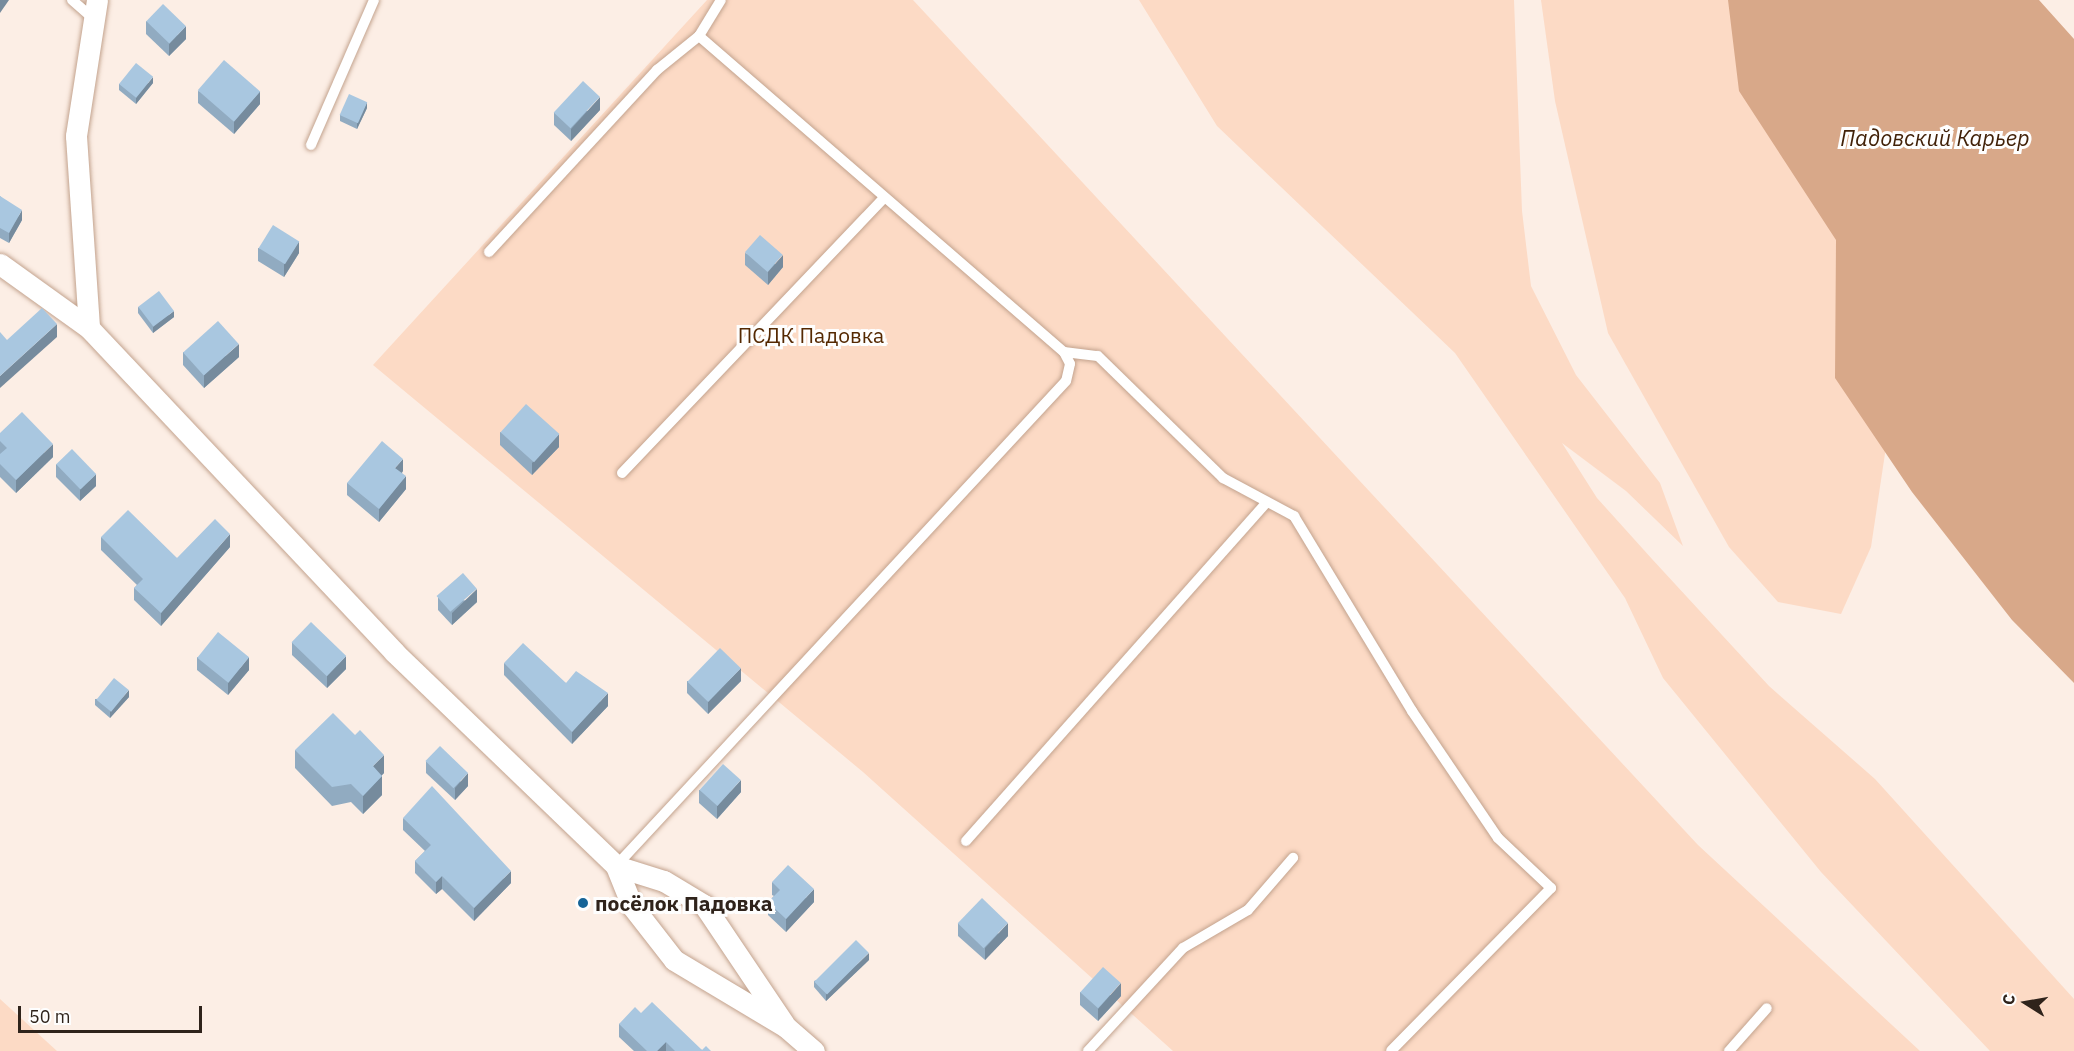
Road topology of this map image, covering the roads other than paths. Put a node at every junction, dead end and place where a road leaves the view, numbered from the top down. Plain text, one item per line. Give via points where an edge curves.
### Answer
1 (72, 0) edge
2 (374, 0) edge
3 (721, 0) edge
4 (95, 9) edge
5 (699, 36) junction
6 (311, 145) dead end
7 (883, 199) junction
8 (489, 252) dead end
9 (0, 264) edge
10 (89, 328) junction
11 (1064, 352) junction
12 (622, 473) dead end
13 (1266, 503) junction
14 (966, 841) dead end
15 (1293, 858) dead end
16 (616, 866) junction
17 (1767, 1008) dead end
18 (786, 1027) junction
19 (814, 1051) edge
20 (1088, 1051) edge
21 (1391, 1051) edge
22 (1729, 1051) edge

1 - 4 lane
2 - 6 lane
3 - 5 lane
4 - 10 street via 76,136
5 - 7 lane
5 - 8 lane via 657,70
7 - 11 lane
7 - 12 lane
9 - 10 street
10 - 16 street via 394,652
11 - 13 lane via 1098,356 1223,478
11 - 16 lane via 1070,364 1066,381
13 - 14 lane
13 - 21 lane via 1294,516 1412,711 1498,838 1551,888
15 - 20 lane via 1248,910 1183,948
16 - 18 street via 633,906 674,960
16 - 18 street via 664,880 704,905
17 - 22 lane
18 - 19 street

